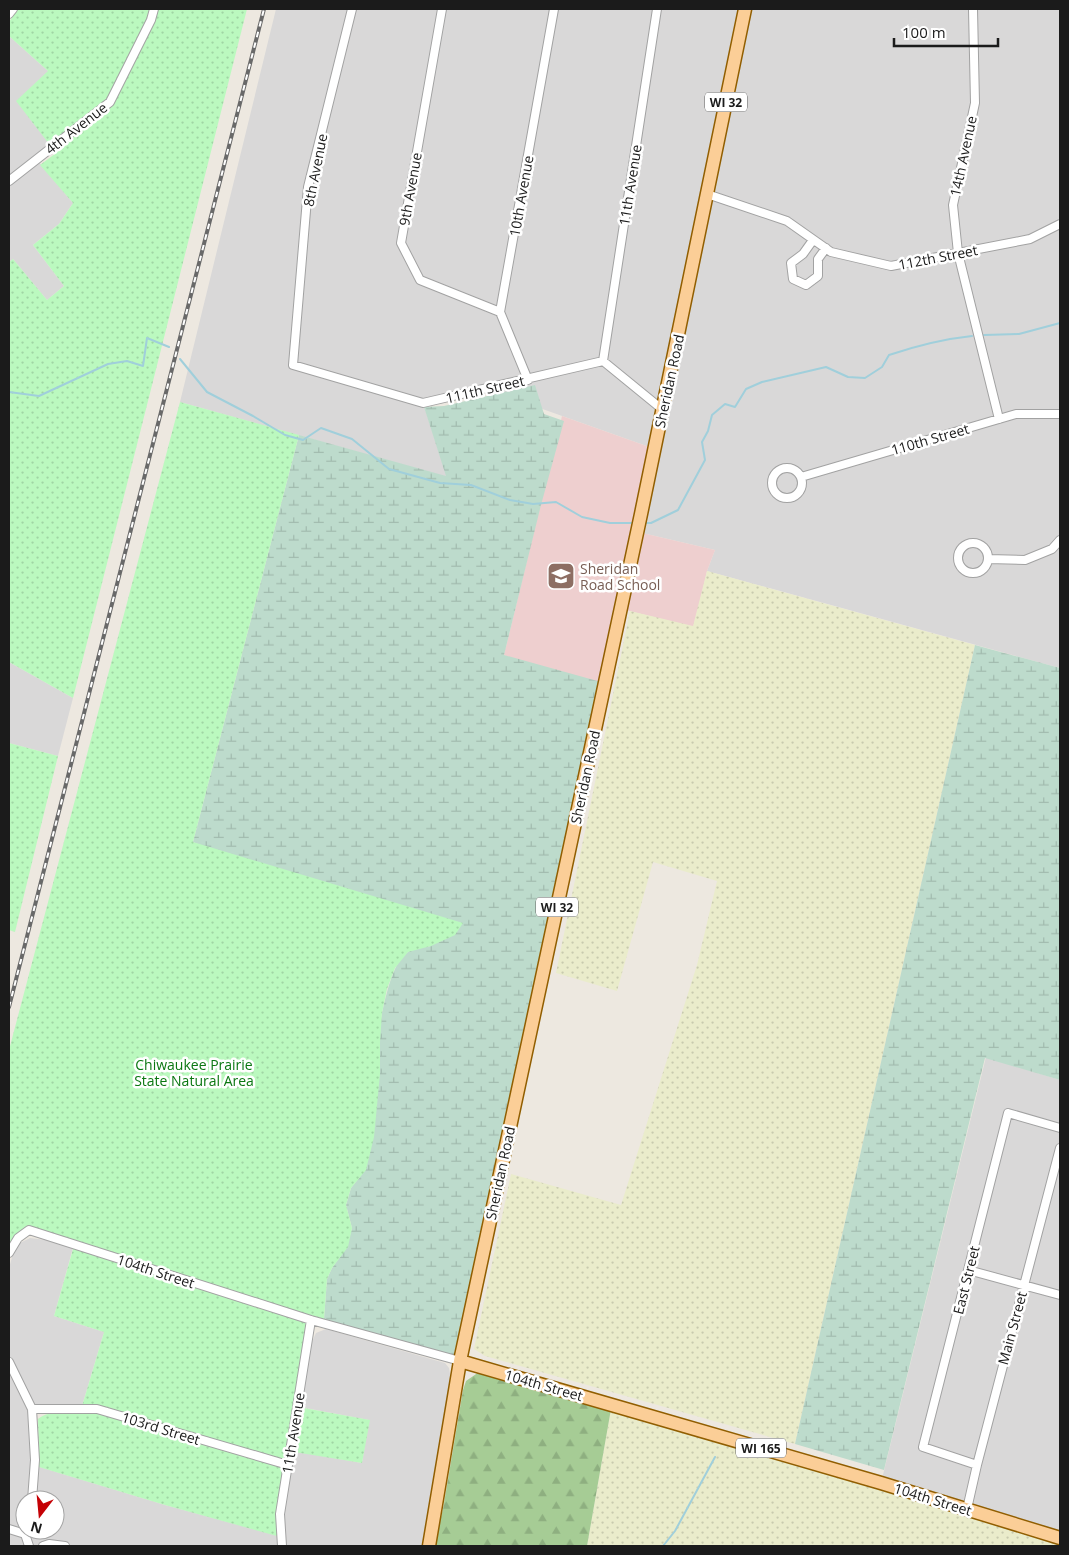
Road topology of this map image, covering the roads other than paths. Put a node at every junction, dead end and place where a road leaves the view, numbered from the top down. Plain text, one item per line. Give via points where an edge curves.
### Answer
1 (13, 9) edge
2 (154, 9) edge
3 (352, 9) edge
4 (442, 9) edge
5 (554, 9) edge
6 (657, 9) edge
7 (745, 9) edge
8 (973, 9) edge
9 (9, 14) edge
10 (9, 181) edge
11 (707, 194) junction
12 (1060, 224) edge
13 (813, 240) junction
14 (826, 248) junction
15 (958, 253) junction
16 (500, 312) junction
17 (603, 361) junction
18 (293, 364) joint
19 (528, 380) junction
20 (663, 410) junction
21 (1060, 414) edge
22 (998, 419) junction
23 (801, 477) junction
24 (1060, 540) edge
25 (988, 559) dead end
26 (1060, 1128) edge
27 (1060, 1148) edge
28 (9, 1253) edge
29 (968, 1270) junction
30 (1024, 1285) junction
31 (1060, 1295) edge
32 (311, 1320) junction
33 (460, 1361) junction
34 (9, 1362) edge
35 (32, 1409) junction
36 (288, 1465) junction
37 (977, 1465) junction
38 (33, 1490) edge
39 (967, 1509) junction
40 (1060, 1538) edge
41 (43, 1546) edge
42 (65, 1546) edge
43 (282, 1546) edge
44 (429, 1546) edge

1 - 9 street
2 - 10 street, 4th Avenue via 110,102
3 - 18 street, 8th Avenue via 308,187
4 - 16 street, 9th Avenue via 401,243 420,280
5 - 16 street, 10th Avenue
6 - 17 street, 11th Avenue
7 - 11 main road, Sheridan Road / WI 32
8 - 15 street, 14th Avenue via 975,103 953,205
11 - 13 street, 112th Street via 787,221
11 - 20 main road, Sheridan Road / WI 32
12 - 15 street, 112th Street via 1030,239
13 - 14 street, 112th Street
13 - 14 street via 791,263 793,279 806,285 818,276 818,259
14 - 15 street, 112th Street via 831,252 891,266
15 - 22 street, 14th Avenue
16 - 19 street
17 - 19 street, 111th Street
17 - 20 street
18 - 19 street, 111th Street via 423,403
20 - 33 main road, Sheridan Road / WI 32
21 - 22 street, 110th Street via 1016,414
22 - 23 street, 110th Street
23 - 23 street via 790,468 776,471 773,489 785,498 796,496 802,487
24 - 25 street via 1052,549 1025,560
26 - 29 street, East Street via 1008,1113
27 - 30 street, Main Street
28 - 32 street, 104th Street via 18,1238 29,1230
29 - 30 street
29 - 37 street, East Street via 923,1447
30 - 31 street
30 - 37 street, Main Street
32 - 33 street, 104th Street
32 - 36 street, 11th Avenue
33 - 39 main road, 104th Street / WI 165
33 - 44 main road, Sheridan Road / WI 32
34 - 35 street
35 - 36 street, 103rd Street via 97,1409
35 - 38 street via 36,1460
36 - 43 street, 11th Avenue via 280,1514
37 - 39 street, Main Street
39 - 40 main road, 104th Street / WI 165
41 - 42 street

